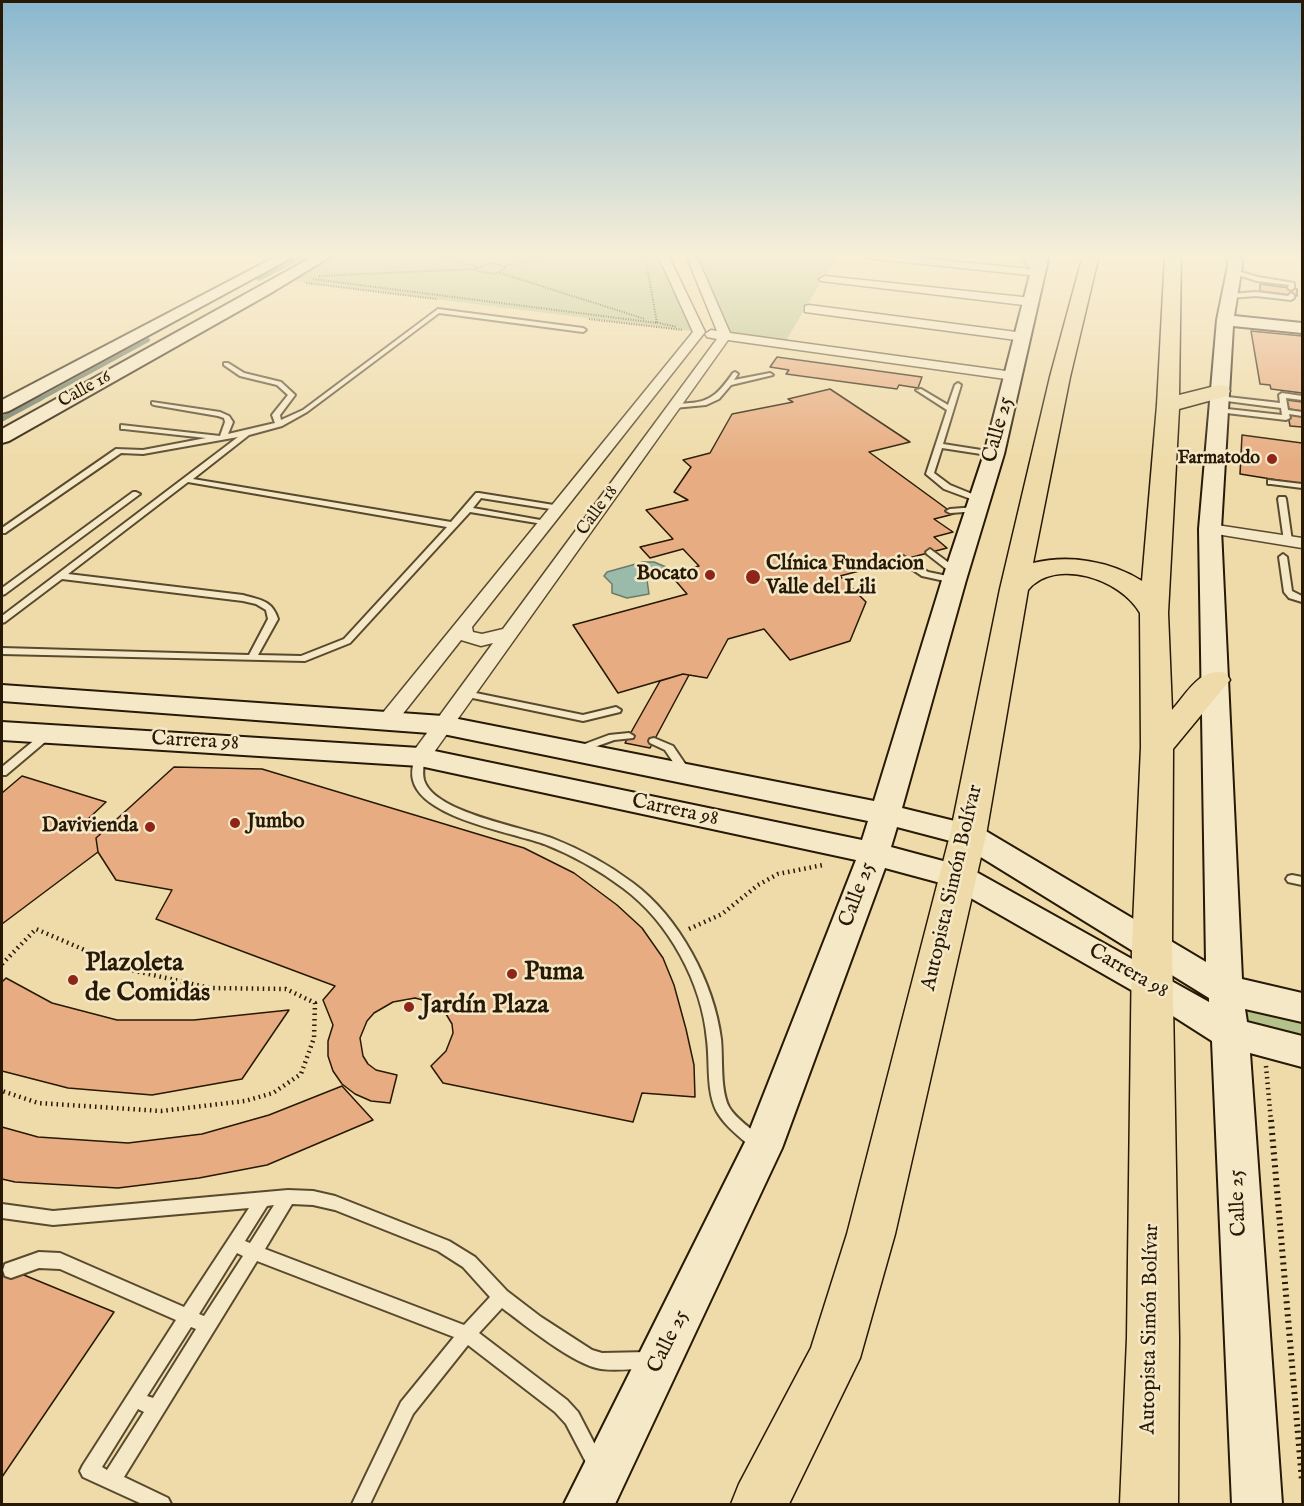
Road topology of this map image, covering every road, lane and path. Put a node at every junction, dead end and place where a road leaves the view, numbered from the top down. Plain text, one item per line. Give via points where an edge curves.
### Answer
1 (158, 325) edge
2 (202, 325) edge
3 (419, 325) edge
4 (547, 325) edge
5 (696, 325) edge
6 (721, 325) edge
7 (934, 325) edge
8 (1027, 325) edge
9 (1073, 325) edge
10 (1171, 325) edge
11 (1225, 325) edge
12 (583, 330) dead end
13 (699, 332) junction
14 (725, 336) junction
15 (1024, 337) junction
16 (226, 364) dead end
17 (735, 374) dead end
18 (770, 375) dead end
19 (1013, 376) junction
20 (730, 383) junction
21 (958, 385) dead end
22 (919, 390) dead end
23 (1302, 398) edge
24 (1219, 400) junction
25 (154, 403) dead end
26 (1168, 405) junction
27 (674, 406) junction
28 (2, 407) edge
29 (950, 409) junction
30 (1284, 409) junction
31 (1302, 414) edge
32 (279, 424) junction
33 (124, 427) dead end
34 (248, 433) junction
35 (2, 437) edge
36 (223, 438) junction
37 (938, 445) junction
38 (994, 454) junction
39 (187, 480) junction
40 (1271, 482) dead end
41 (1302, 486) edge
42 (136, 494) dead end
43 (1282, 499) dead end
44 (977, 505) junction
45 (557, 508) junction
46 (468, 509) junction
47 (950, 511) dead end
48 (546, 523) junction
49 (453, 525) junction
50 (1210, 529) junction
51 (2, 531) edge
52 (1295, 542) edge
53 (930, 552) dead end
54 (1283, 557) dead end
55 (903, 559) dead end
56 (62, 576) junction
57 (955, 577) junction
58 (1014, 589) junction
59 (2, 592) edge
60 (1302, 599) edge
61 (1154, 612) junction
62 (2, 620) edge
63 (462, 626) junction
64 (510, 633) junction
65 (2, 651) edge
66 (252, 658) junction
67 (1215, 680) junction
68 (2, 693) edge
69 (465, 694) junction
70 (616, 710) dead end
71 (387, 720) junction
72 (443, 725) junction
73 (2, 731) edge
74 (47, 735) junction
75 (629, 736) dead end
76 (654, 741) dead end
77 (1157, 747) junction
78 (575, 751) junction
79 (420, 757) junction
80 (2, 772) edge
81 (687, 774) junction
82 (885, 814) junction
83 (873, 853) junction
84 (963, 855) junction
85 (830, 864) dead end
86 (673, 935) junction
87 (2, 964) edge
88 (1152, 966) junction
89 (1225, 990) junction
90 (1302, 1008) edge
91 (1230, 1033) junction
92 (1302, 1051) edge
93 (1266, 1062) dead end
94 (2, 1091) edge
95 (762, 1148) junction
96 (288, 1197) junction
97 (263, 1199) junction
98 (2, 1211) edge
99 (234, 1245) junction
100 (254, 1252) junction
101 (11, 1270) dead end
102 (501, 1297) junction
103 (188, 1318) junction
104 (208, 1326) junction
105 (467, 1334) junction
106 (660, 1360) junction
107 (135, 1399) junction
108 (156, 1408) junction
109 (111, 1481) junction
110 (1302, 1481) edge
111 (595, 1490) edge
112 (162, 1504) edge
113 (361, 1504) edge
114 (759, 1504) edge
115 (1149, 1504) edge
116 (1257, 1504) edge

1 - 28 street, Calle 16
2 - 35 street, Calle 16
3 - 32 lane via 305,411
4 - 12 lane
5 - 13 street
6 - 14 street
7 - 15 street
8 - 15 street, Calle 25
9 - 58 highway, Autopista Simón Bolívar
10 - 26 highway, Autopista Simón Bolívar
11 - 24 street, Calle 25
13 - 14 street
13 - 45 street, Calle 18
14 - 19 street
14 - 27 street, Calle 18
15 - 19 street, Calle 25
16 - 32 lane via 242,375 279,383 292,395 276,415
17 - 20 lane
18 - 20 lane
19 - 38 street, Calle 25
20 - 27 lane via 713,401
21 - 29 lane
22 - 29 lane
23 - 30 lane via 1282,395
24 - 26 highway
24 - 30 lane
24 - 30 lane via 1286,418
24 - 50 street, Calle 25
25 - 36 lane via 227,417
26 - 61 highway, Autopista Simón Bolívar
27 - 64 street, Calle 18
29 - 37 lane
30 - 31 lane
32 - 34 lane
33 - 36 lane
34 - 36 lane
34 - 39 lane
36 - 51 lane via 143,452 119,451
37 - 38 lane
37 - 44 lane via 930,474
38 - 44 street, Calle 25
39 - 49 lane
39 - 56 lane
40 - 41 lane
42 - 59 lane
43 - 52 lane
44 - 47 lane
44 - 57 street, Calle 25
45 - 46 lane via 479,495
45 - 48 street, Calle 18
46 - 48 lane
46 - 49 lane
48 - 63 street, Calle 18
49 - 66 lane via 347,640 302,659
50 - 52 street
50 - 67 street, Calle 25
53 - 57 lane
54 - 60 lane via 1288,592
55 - 57 lane via 925,574
56 - 62 lane
56 - 66 lane via 259,602 270,609 273,619
57 - 82 street, Calle 25
58 - 61 highway via 1022,577 1039,570 1086,569 1111,575 1137,589
58 - 84 highway, Autopista Simón Bolívar
61 - 77 highway, Autopista Simón Bolívar
63 - 64 street via 465,635 481,640
63 - 71 street, Calle 18
64 - 69 street, Calle 18
65 - 66 lane
67 - 77 highway
67 - 89 street, Calle 25
68 - 71 street, Carrera 98
69 - 70 lane via 583,718
69 - 72 street, Calle 18
71 - 72 street, Carrera 98
72 - 78 street, Carrera 98
72 - 79 street, Calle 18
73 - 74 street, Carrera 98
74 - 79 street, Carrera 98
74 - 80 lane
75 - 78 lane via 612,736
76 - 81 lane via 669,748
77 - 88 highway, Autopista Simón Bolívar
78 - 81 street, Carrera 98
79 - 83 street, Carrera 98
79 - 86 lane via 420,783 438,801 481,822 548,841 594,865 639,893
81 - 82 street, Carrera 98
82 - 83 street, Calle 25
82 - 84 street, Carrera 98
83 - 84 street, Carrera 98
83 - 95 street, Calle 25
84 - 88 street, Carrera 98
84 - 114 highway, Autopista Simón Bolívar via 871,1234 834,1358
85 - 86 path via 778,874 722,914
86 - 95 lane via 689,960 711,1018 723,1110
87 - 94 path via 36,929 130,970 210,988 286,989 315,1003 314,1038 301,1074 273,1093 244,1101 161,1112 38,1103
88 - 89 street, Carrera 98
88 - 91 street, Carrera 98
88 - 115 highway, Autopista Simón Bolívar via 1153,1338
89 - 90 street, Carrera 98
89 - 91 street, Calle 25
91 - 92 street, Carrera 98
91 - 116 street, Calle 25
93 - 110 path
95 - 106 street, Calle 25
96 - 97 lane
96 - 100 lane
96 - 102 lane via 335,1203 442,1246 469,1262
97 - 98 lane via 53,1218
97 - 99 lane
99 - 100 lane
99 - 103 lane
100 - 104 lane
100 - 105 lane
101 - 103 lane via 39,1260 60,1261
102 - 105 lane
102 - 106 lane via 588,1356 602,1361
103 - 104 lane
103 - 107 lane
104 - 108 lane
105 - 111 lane via 572,1418
105 - 113 lane via 407,1408
106 - 111 street, Calle 25
107 - 108 lane
107 - 109 lane via 89,1471
108 - 109 lane
109 - 112 lane

